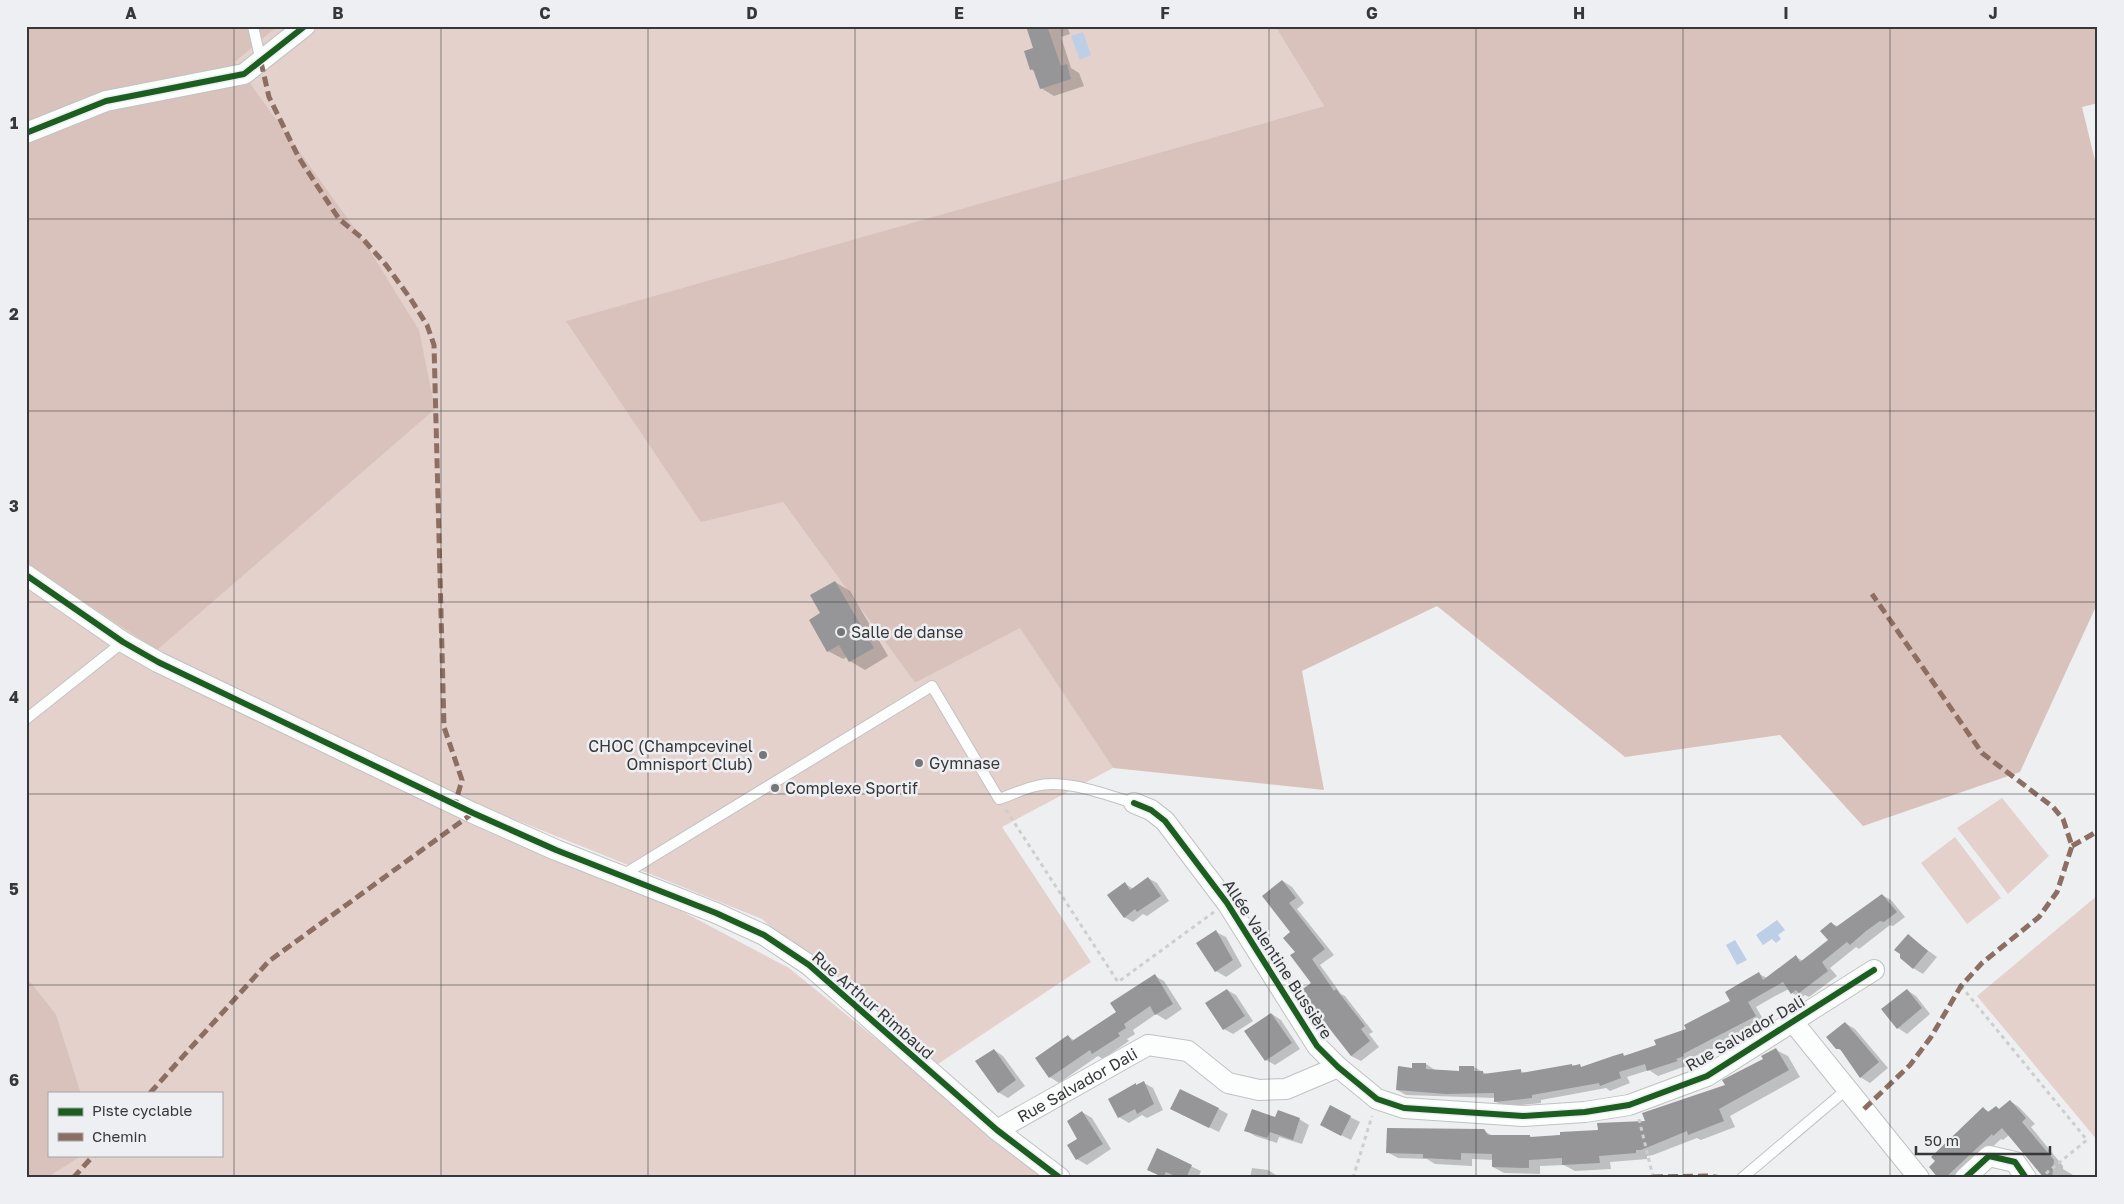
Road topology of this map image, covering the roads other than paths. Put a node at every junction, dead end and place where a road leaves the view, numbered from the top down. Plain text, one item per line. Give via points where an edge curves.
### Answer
1 (253, 26) edge
2 (304, 26) edge
3 (261, 62) junction
4 (26, 133) edge
5 (26, 575) edge
6 (123, 642) junction
7 (26, 719) edge
8 (1134, 804) joint
9 (620, 876) junction
10 (1874, 970) dead end
11 (1793, 1022) junction
12 (1338, 1067) junction
13 (1846, 1090) junction
14 (997, 1130) junction
15 (1060, 1178) edge
16 (1742, 1178) edge
17 (1919, 1178) edge
18 (1965, 1178) edge
19 (2026, 1178) edge

1 - 3 lane
2 - 3 street
3 - 4 street via 244,74 106,101
5 - 6 street, Rue Arthur Rimbaud
6 - 7 lane
6 - 9 street, Rue Arthur Rimbaud via 158,662 473,813
8 - 9 lane via 1058,783 1036,785 999,799 932,686
8 - 12 street, Allée Valentine Bussière via 1151,810 1165,821 1227,903 1317,1046
9 - 14 street, Rue Arthur Rimbaud via 756,931 802,960
10 - 11 street, Rue Salvador Dali
11 - 12 street, Rue Salvador Dali via 1707,1076 1629,1106 1585,1112 1523,1116 1404,1108 1377,1099
11 - 13 street
12 - 14 street, Rue Salvador Dali via 1286,1089 1259,1090 1228,1083 1188,1052 1148,1045
13 - 16 lane
13 - 17 street
14 - 15 street, Rue Arthur Rimbaud
18 - 19 street via 1989,1156 2015,1162

